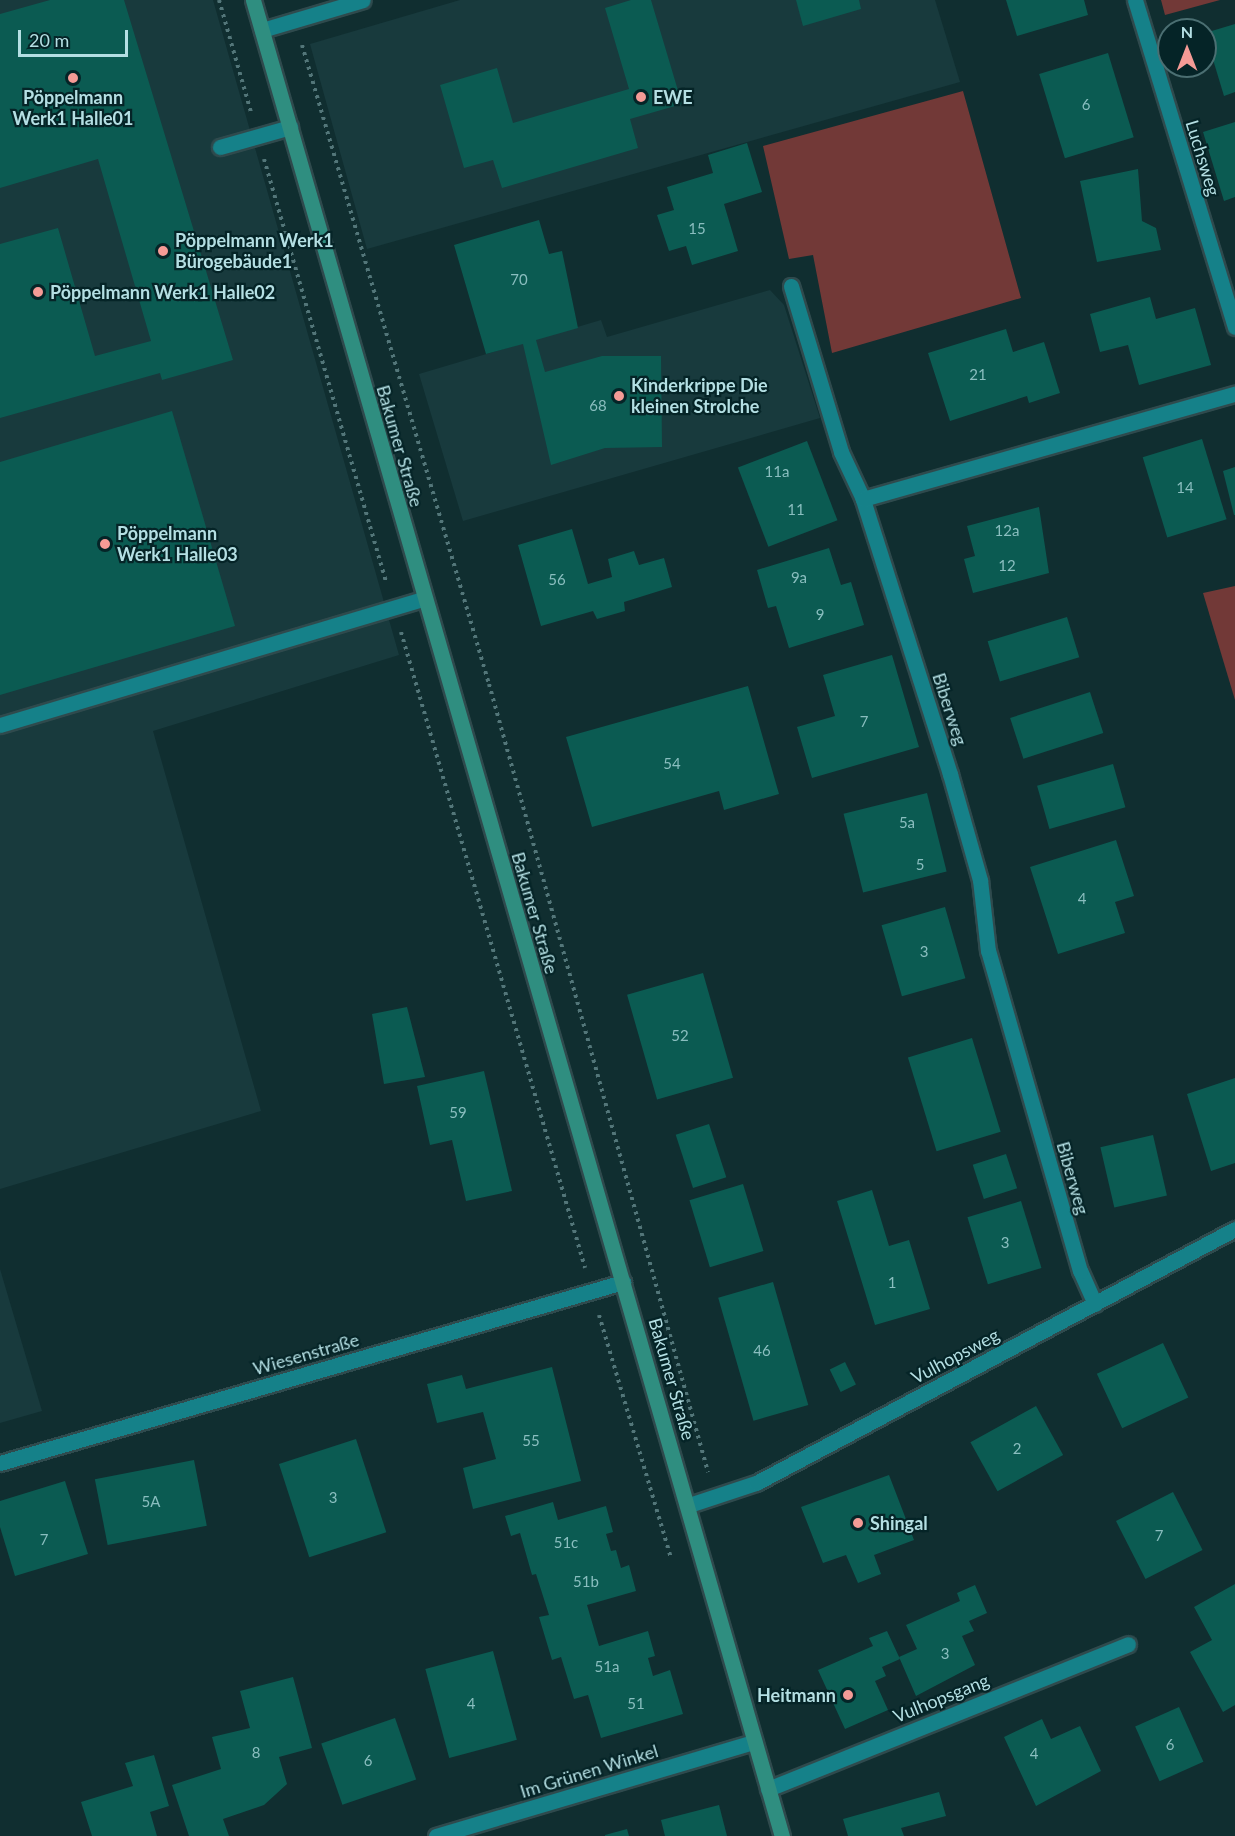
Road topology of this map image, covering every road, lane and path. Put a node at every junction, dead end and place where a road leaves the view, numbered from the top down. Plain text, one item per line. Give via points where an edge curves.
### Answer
1 (219, 0) edge
2 (254, 0) edge
3 (363, 0) edge
4 (1135, 0) edge
5 (295, 21) junction
6 (262, 30) junction
7 (290, 127) junction
8 (258, 136) junction
9 (220, 147) dead end
10 (791, 286) dead end
11 (1235, 327) edge
12 (1235, 394) edge
13 (863, 499) junction
14 (423, 599) junction
15 (394, 609) junction
16 (0, 725) edge
17 (1235, 1229) edge
18 (623, 1282) junction
19 (592, 1292) junction
20 (1095, 1304) junction
21 (0, 1463) edge
22 (715, 1496) junction
23 (689, 1505) junction
24 (675, 1571) dead end
25 (1128, 1644) dead end
26 (754, 1742) junction
27 (768, 1789) junction
28 (436, 1836) edge
29 (782, 1836) edge

1 - 8 path
2 - 6 main road, Bakumer Straße
3 - 5 street
4 - 11 street, Luchsweg
5 - 6 street
5 - 22 path via 489,684
6 - 7 main road, Bakumer Straße
7 - 8 street
7 - 14 main road, Bakumer Straße
8 - 9 street
8 - 15 path
10 - 13 street, Biberweg via 840,452
12 - 13 street
13 - 20 street, Biberweg via 950,774 980,880 987,951 1080,1271
14 - 15 street
14 - 18 main road, Bakumer Straße
15 - 16 street
15 - 19 path
17 - 20 street, Vulhopsweg
18 - 19 street, Wiesenstraße
18 - 23 main road, Bakumer Straße
19 - 21 street, Wiesenstraße
19 - 24 path
20 - 22 street, Vulhopsweg via 756,1483
22 - 23 street, Vulhopsweg
23 - 26 main road, Bakumer Straße
25 - 27 street, Vulhopsgang
26 - 27 main road, Bakumer Straße
26 - 28 street, Im Grünen Winkel
27 - 29 main road, Bakumer Straße

